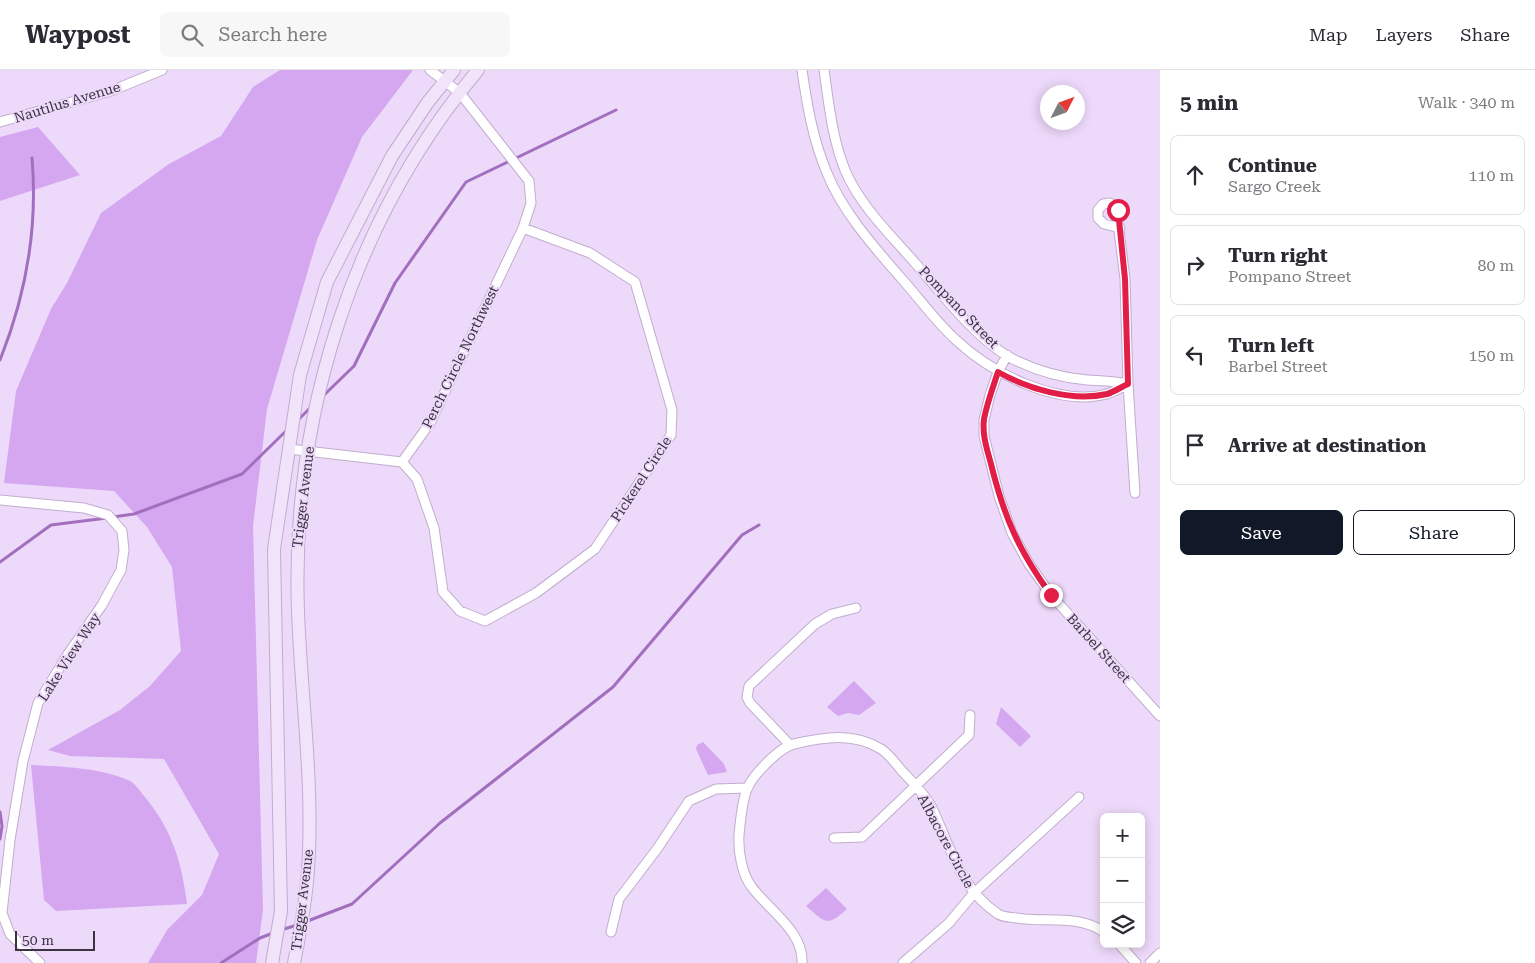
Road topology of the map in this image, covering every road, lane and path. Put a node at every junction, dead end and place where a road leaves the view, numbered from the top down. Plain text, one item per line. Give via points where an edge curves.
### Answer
1 (162, 70) edge
2 (430, 70) edge
3 (454, 70) edge
4 (478, 70) edge
5 (802, 70) edge
6 (824, 70) edge
7 (445, 81) junction
8 (460, 93) junction
9 (0, 122) edge
10 (523, 228) junction
11 (1120, 228) dead end
12 (1007, 355) junction
13 (998, 372) junction
14 (1128, 384) junction
15 (289, 449) junction
16 (308, 451) junction
17 (402, 462) junction
18 (1135, 493) dead end
19 (0, 500) edge
20 (856, 608) dead end
21 (970, 714) dead end
22 (1160, 716) edge
23 (790, 745) junction
24 (916, 786) junction
25 (747, 788) junction
26 (1079, 797) dead end
27 (834, 838) dead end
28 (974, 893) junction
29 (1100, 929) edge
30 (611, 932) dead end
31 (1123, 948) edge
32 (1160, 953) edge
33 (40, 963) edge
34 (272, 963) edge
35 (294, 963) edge
36 (802, 963) edge
37 (903, 963) edge
38 (1136, 963) edge
39 (1150, 963) edge

1 - 9 street, Nautilus Avenue via 111,91
2 - 7 street
3 - 7 main road, Trigger Avenue
4 - 8 main road, Trigger Avenue
5 - 13 street, Pompano Street via 815,138 827,174 848,210 888,263 954,339
6 - 12 street, Pompano Street via 830,121 843,163 867,208 949,302 989,342
7 - 8 street
7 - 15 main road, Trigger Avenue via 392,156 327,282 300,375
8 - 10 street via 530,181 531,203
8 - 16 main road, Trigger Avenue via 414,157 352,281 322,376
10 - 17 street, Perch Circle Northwest via 430,423
10 - 17 street, Pickerel Circle via 590,253 634,282 672,410 671,436 595,549 536,593 485,621 460,611 443,592 434,528 417,479
11 - 14 street
12 - 13 street, Barbel Street
12 - 14 street, Pompano Street via 1041,371
13 - 14 street, Pompano Street via 1048,392 1080,396 1107,394
13 - 22 street, Barbel Street via 984,420 984,436 1012,534 1051,595
14 - 18 street
15 - 16 street
15 - 34 main road, Trigger Avenue via 274,550 281,910
16 - 17 street
16 - 35 main road, Trigger Avenue via 296,550 309,817 308,862
19 - 33 street, Lake View Way via 84,508 108,515 122,531 124,550 121,570 102,605 38,703 23,761 2,913 10,934
20 - 23 street via 832,614 815,624 749,686 747,697 750,703
21 - 24 street via 970,734
23 - 24 street, Albacore Circle via 822,737 848,736 882,750
23 - 25 street, Albacore Circle via 766,764
24 - 27 street via 862,837
24 - 28 street, Albacore Circle via 930,806 957,868
25 - 30 street via 716,789 689,801 658,849 619,899
25 - 36 street, Albacore Circle via 739,836 740,856 750,885 796,940
26 - 28 street, Albacore Circle
28 - 29 street, Albacore Circle via 999,915 1036,921 1077,920
28 - 37 street via 949,923
31 - 38 street
32 - 39 street

